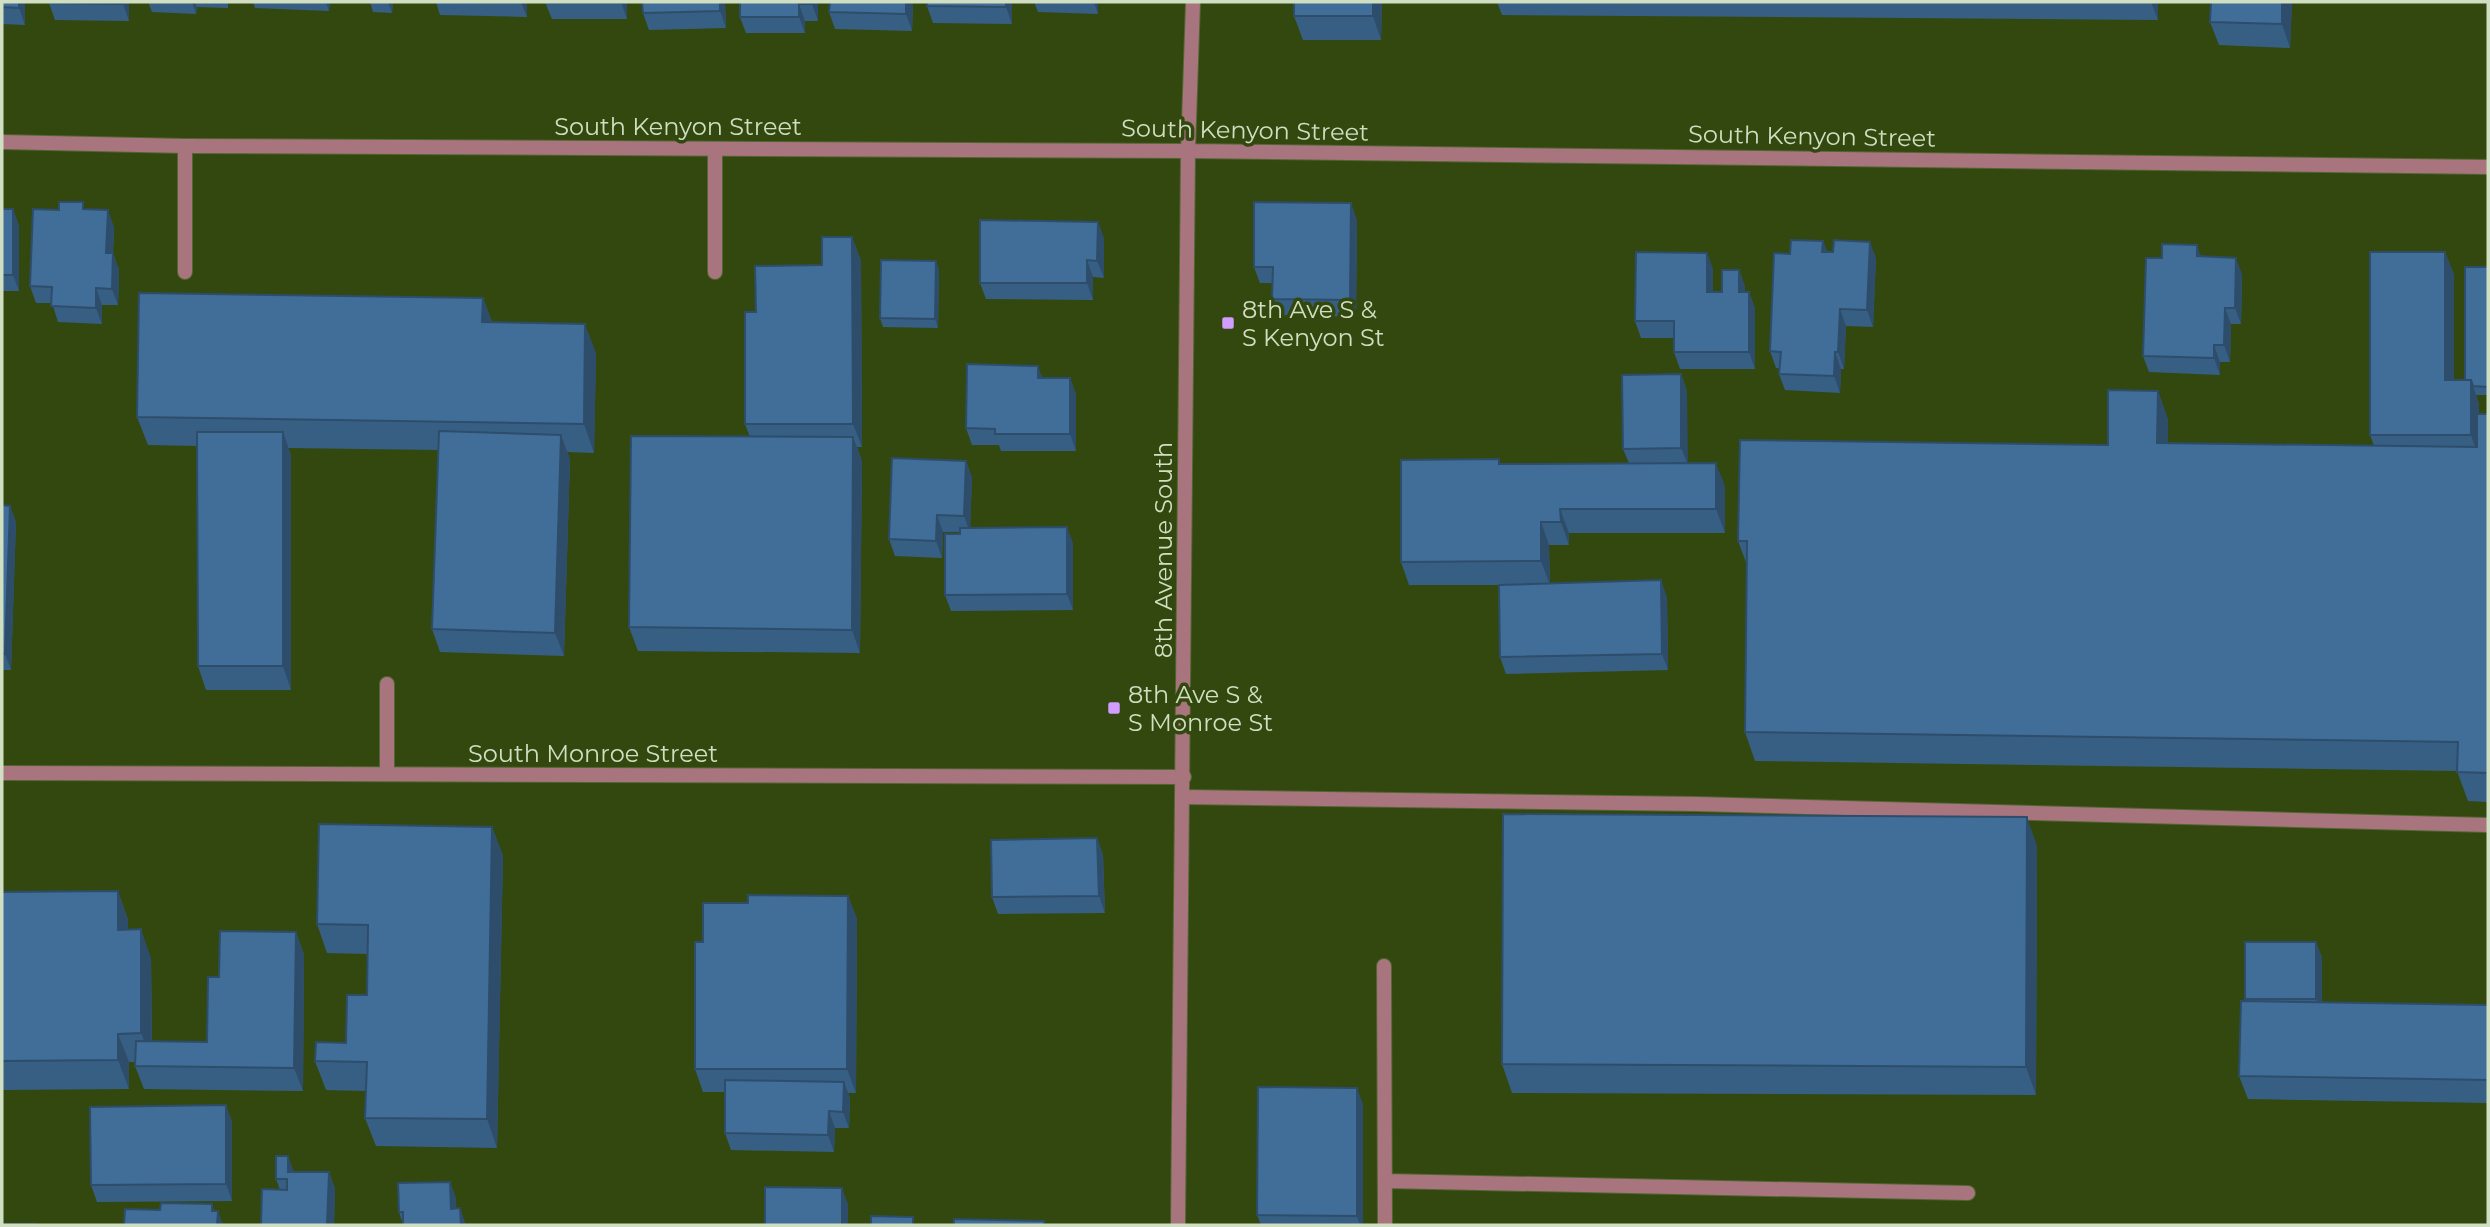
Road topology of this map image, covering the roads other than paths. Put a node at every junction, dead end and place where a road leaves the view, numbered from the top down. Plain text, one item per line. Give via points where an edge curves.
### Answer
1 (1193, 2) edge
2 (2, 142) edge
3 (185, 146) junction
4 (715, 149) junction
5 (1188, 151) junction
6 (2488, 167) edge
7 (185, 272) dead end
8 (715, 272) dead end
9 (387, 684) dead end
10 (2, 773) edge
11 (387, 775) junction
12 (1184, 777) junction
13 (1183, 797) junction
14 (2488, 825) edge
15 (1384, 966) dead end
16 (1385, 1181) junction
17 (1968, 1193) dead end
18 (1178, 1225) edge
19 (1385, 1225) edge

1 - 5 street, 8th Avenue South
2 - 3 street, South Kenyon Street
3 - 4 street, South Kenyon Street
3 - 7 street
4 - 5 street, South Kenyon Street
4 - 8 street
5 - 6 street, South Kenyon Street
5 - 12 street, 8th Avenue South
9 - 11 street
10 - 11 street, South Monroe Street
11 - 12 street, South Monroe Street
12 - 13 street, 8th Avenue South
13 - 14 street via 1697,804
13 - 18 street, 8th Avenue South
15 - 16 street
16 - 17 street
16 - 19 street

